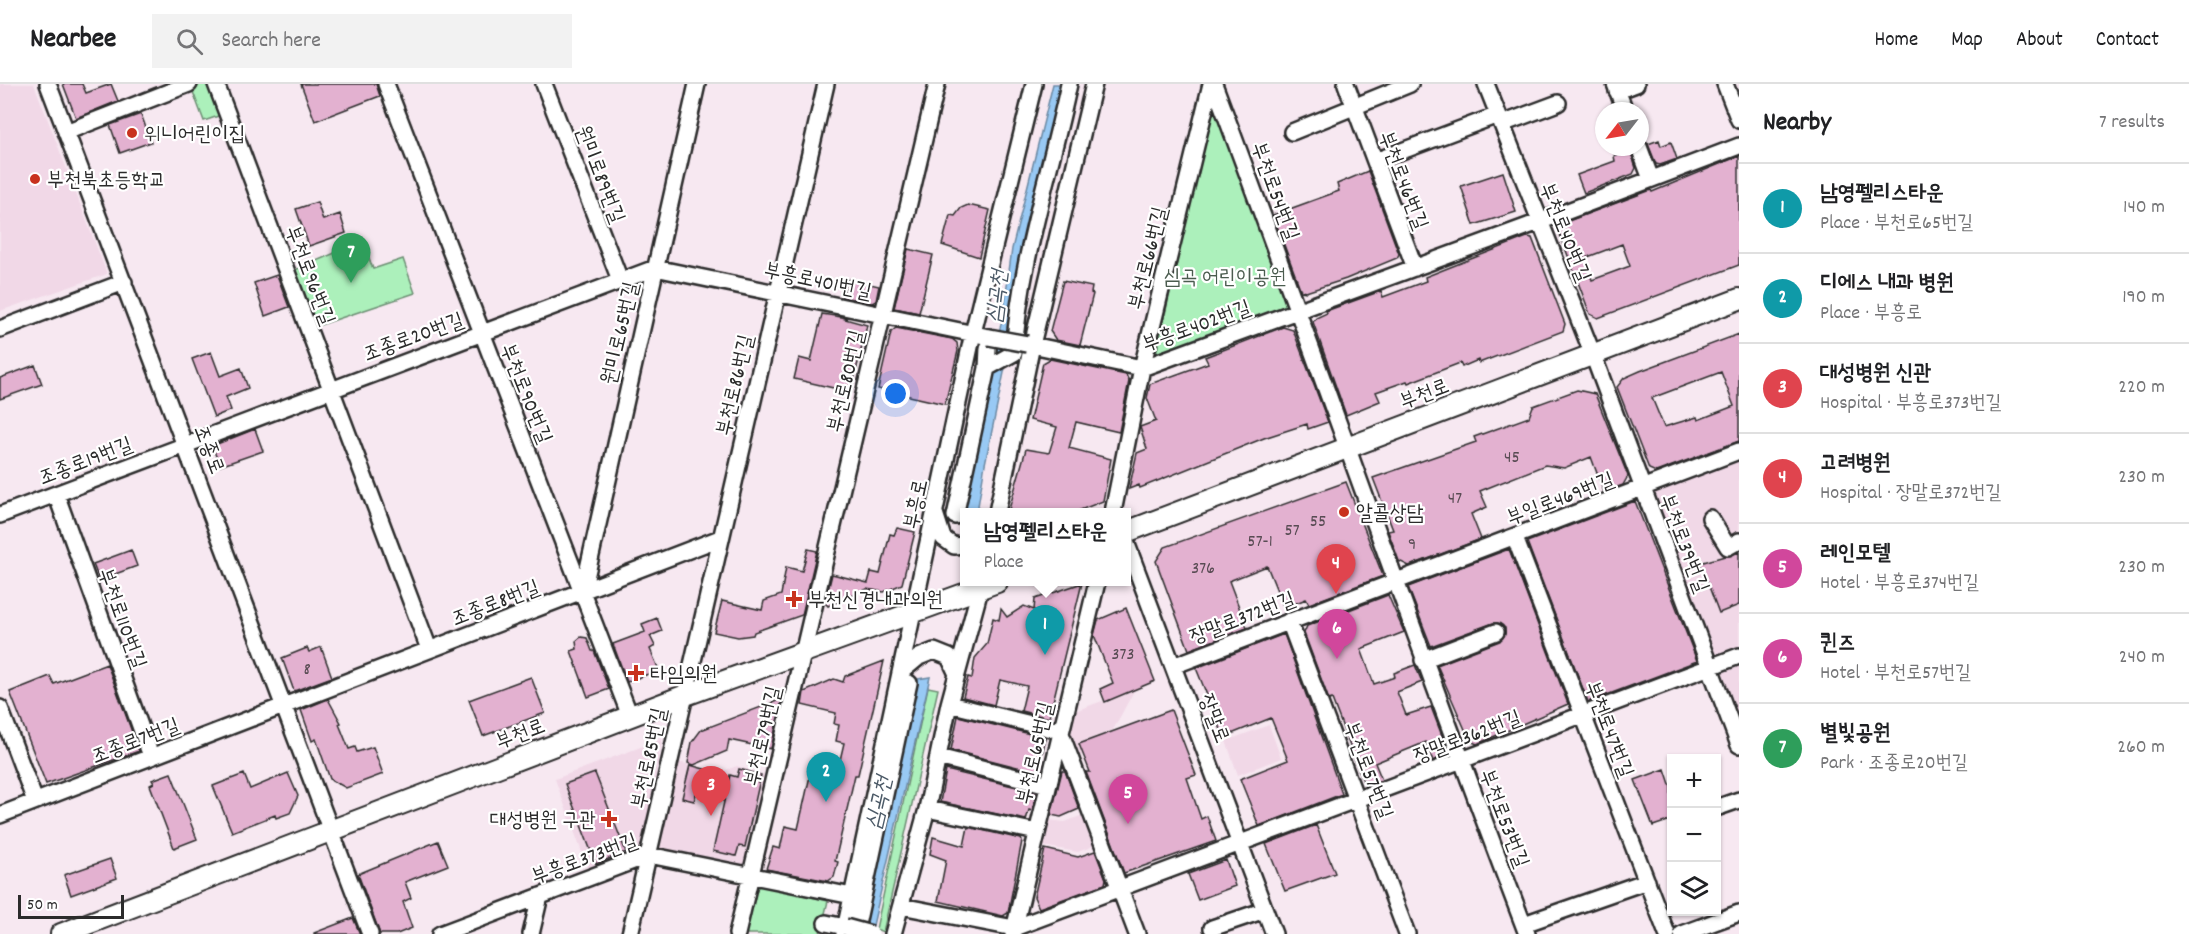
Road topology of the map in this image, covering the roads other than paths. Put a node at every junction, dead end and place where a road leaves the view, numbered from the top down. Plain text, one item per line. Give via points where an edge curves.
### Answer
1 (48, 84) edge
2 (189, 84) edge
3 (216, 84) edge
4 (386, 84) edge
5 (544, 84) edge
6 (697, 84) edge
7 (826, 84) edge
8 (937, 84) edge
9 (1034, 84) edge
10 (1069, 84) edge
11 (1213, 84) edge
12 (1346, 84) edge
13 (1410, 84) edge
14 (1486, 84) edge
15 (1636, 84) edge
16 (1725, 84) edge
17 (1087, 85) edge
18 (1616, 88) edge
19 (1621, 102) edge
20 (1558, 103) dead end
21 (1354, 106) junction
22 (1500, 120) junction
23 (1739, 120) edge
24 (66, 132) junction
25 (1292, 132) dead end
26 (1739, 146) edge
27 (1642, 156) edge
28 (1375, 161) junction
29 (1651, 179) junction
30 (1539, 222) junction
31 (655, 268) junction
32 (1415, 268) junction
33 (620, 280) junction
34 (124, 282) junction
35 (777, 293) junction
36 (1739, 299) edge
37 (1299, 310) junction
38 (882, 315) junction
39 (0, 330) edge
40 (481, 333) junction
41 (973, 333) junction
42 (1032, 345) junction
43 (988, 348) dead end
44 (1593, 355) junction
45 (987, 368) junction
46 (1142, 368) junction
47 (331, 388) junction
48 (185, 444) junction
49 (1346, 448) junction
50 (1739, 452) edge
51 (1642, 489) junction
52 (56, 494) junction
53 (998, 508) edge
54 (1114, 508) edge
55 (934, 513) junction
56 (0, 515) edge
57 (955, 516) dead end
58 (1710, 519) dead end
59 (1131, 530) edge
60 (720, 538) junction
61 (1515, 538) junction
62 (1739, 541) edge
63 (960, 545) edge
64 (1131, 555) edge
65 (1394, 582) junction
66 (982, 586) edge
67 (986, 586) edge
68 (1096, 586) edge
69 (583, 591) junction
70 (914, 612) junction
71 (1289, 621) junction
72 (1496, 632) dead end
73 (429, 649) junction
74 (803, 652) junction
75 (1739, 656) edge
76 (1423, 660) junction
77 (1173, 666) junction
78 (1709, 667) junction
79 (957, 674) junction
80 (905, 677) junction
81 (683, 696) junction
82 (949, 704) junction
83 (285, 705) junction
84 (0, 708) edge
85 (1582, 715) junction
86 (630, 716) junction
87 (1060, 731) junction
88 (1739, 745) edge
89 (151, 756) junction
90 (938, 757) junction
91 (1461, 761) junction
92 (1048, 785) junction
93 (1358, 799) junction
94 (1739, 800) edge
95 (35, 801) junction
96 (1721, 806) edge
97 (927, 809) junction
98 (0, 814) edge
99 (333, 830) junction
100 (1037, 832) junction
101 (1240, 844) junction
102 (649, 855) junction
103 (751, 874) junction
104 (1647, 881) junction
105 (1120, 889) junction
106 (540, 896) junction
107 (852, 896) junction
108 (901, 906) junction
109 (1265, 910) junction
110 (1739, 913) edge
111 (826, 923) dead end
112 (1212, 928) dead end
113 (1526, 929) edge
114 (849, 932) edge
115 (1015, 932) edge
116 (61, 934) edge
117 (370, 934) edge
118 (440, 934) edge
119 (531, 934) edge
120 (630, 934) edge
121 (737, 934) edge
122 (871, 934) edge
123 (893, 934) edge
124 (1137, 934) edge
125 (1274, 934) edge
126 (1407, 934) edge
127 (1667, 934) edge
128 (1682, 934) edge

1 - 24 street, 조종로
2 - 24 street
3 - 47 street, 부천로96번길
4 - 40 street, 부천로90번길
5 - 33 street, 원미로89번길
6 - 31 street, 원미로65번길
7 - 35 street, 부천로86번길
8 - 38 street, 부천로80번길
9 - 41 street, 부흥로
10 - 45 street via 1029,239 1014,354
11 - 37 street, 부천로54번길
11 - 46 street, 부천로66번길
12 - 21 street, 부천로46번길
13 - 21 street
14 - 22 street, 부천로40번길
15 - 18 street
16 - 23 street
17 - 42 street
18 - 19 street
20 - 22 street
21 - 25 street
21 - 28 street, 부천로46번길
22 - 28 street
22 - 30 street, 부천로40번길
24 - 34 street, 조종로
26 - 29 street, 부흥로402번길
27 - 29 street
28 - 32 street, 부천로46번길
29 - 30 street, 부흥로402번길
30 - 32 street, 부흥로402번길
30 - 44 street, 부천로40번길
31 - 33 street, 조종로20번길
31 - 35 street, 부흥로401번길
31 - 69 street, 원미로65번길
32 - 37 street, 부흥로402번길
33 - 40 street, 조종로20번길
34 - 39 street
34 - 48 street, 조종로
35 - 38 street, 부흥로401번길
35 - 60 street, 부천로86번길
36 - 44 main road, 부천로
37 - 46 street, 부흥로402번길
37 - 49 street, 부천로54번길
38 - 41 street, 부흥로401번길
38 - 74 street, 부천로80번길
40 - 47 street, 조종로20번길
40 - 69 street, 부천로90번길
41 - 42 street, 부흥로401번길, bridge
41 - 55 street, 부흥로
42 - 46 street, 부흥로402번길
42 - 53 street
43 - 45 street
44 - 49 main road, 부천로
44 - 51 street, 부천로39번길
45 - 57 street
46 - 54 street, 부천로66번길
47 - 48 street, 조종로20번길
47 - 73 street, 부천로96번길
48 - 52 street, 조종로19번길
48 - 83 street, 조종로
49 - 59 main road, 부천로
49 - 65 street, 부천로53번길
50 - 51 street, 부일로469번길
51 - 61 street, 부일로469번길
51 - 78 street, 부천로39번길
52 - 56 street, 조종로19번길
52 - 89 street, 부천로110번길
55 - 63 street via 943,538
55 - 70 street, 부흥로
58 - 62 street via 1728,547
60 - 69 street, 조종로8번길
60 - 81 street, 부천로86번길
61 - 65 street, 부일로469번길
61 - 85 street, 부천로47번길
64 - 77 street, 장말로
65 - 71 street, 장말로372번길
65 - 76 street, 부천로53번길
66 - 70 main road, 부천로
67 - 79 street
68 - 87 street, 부천로65번길
69 - 73 street, 조종로8번길
69 - 86 street, 부천로90번길
70 - 74 main road, 부천로
70 - 80 street, 부흥로
71 - 77 street, 장말로372번길
71 - 93 street, 부천로57번길
72 - 76 street
73 - 83 street, 조종로8번길
74 - 81 main road, 부천로
74 - 103 street, 부천로79번길
75 - 78 street, 장말로362번길
76 - 91 street, 부천로53번길
77 - 101 street, 장말로
78 - 85 street, 장말로362번길
78 - 88 street, 부천로39번길
79 - 80 street via 949,657 934,651 920,657
79 - 82 street
80 - 107 street, 부흥로
80 - 114 street via 890,783
81 - 86 main road, 부천로
81 - 102 street, 부천로85번길
82 - 87 street
82 - 90 street
83 - 89 street, 조종로7번길
83 - 99 street, 조종로
84 - 95 street
85 - 91 street, 장말로362번길
85 - 104 street, 부천로47번길
86 - 99 main road, 부천로
87 - 92 street, 부천로65번길
87 - 105 street
89 - 95 street, 조종로7번길
90 - 92 street
90 - 97 street
91 - 93 street, 장말로362번길
91 - 113 street, 부천로53번길
92 - 100 street, 부천로65번길
93 - 101 street, 장말로362번길
93 - 126 street, 부천로57번길
94 - 96 street
95 - 98 street, 조종로7번길
97 - 100 street
97 - 108 street
99 - 116 main road, 부천로
99 - 117 street, 조종로
100 - 115 street, 부천로65번길
101 - 105 street, 장말로362번길
101 - 109 street, 장말로
102 - 103 street, 부흥로373번길
102 - 106 street, 부흥로373번길
102 - 120 street, 부천로85번길
103 - 107 street, 부흥로373번길
103 - 121 street, 부천로79번길
104 - 113 street, 부천로53번길
104 - 127 street, 부천로47번길
105 - 115 street, 장말로362번길
105 - 124 street
106 - 118 street, 부흥로373번길
106 - 119 street
107 - 114 street, 부흥로
108 - 115 street
108 - 123 street
109 - 112 street
109 - 125 street, 장말로
110 - 128 street
111 - 114 street
114 - 122 street, bridge

